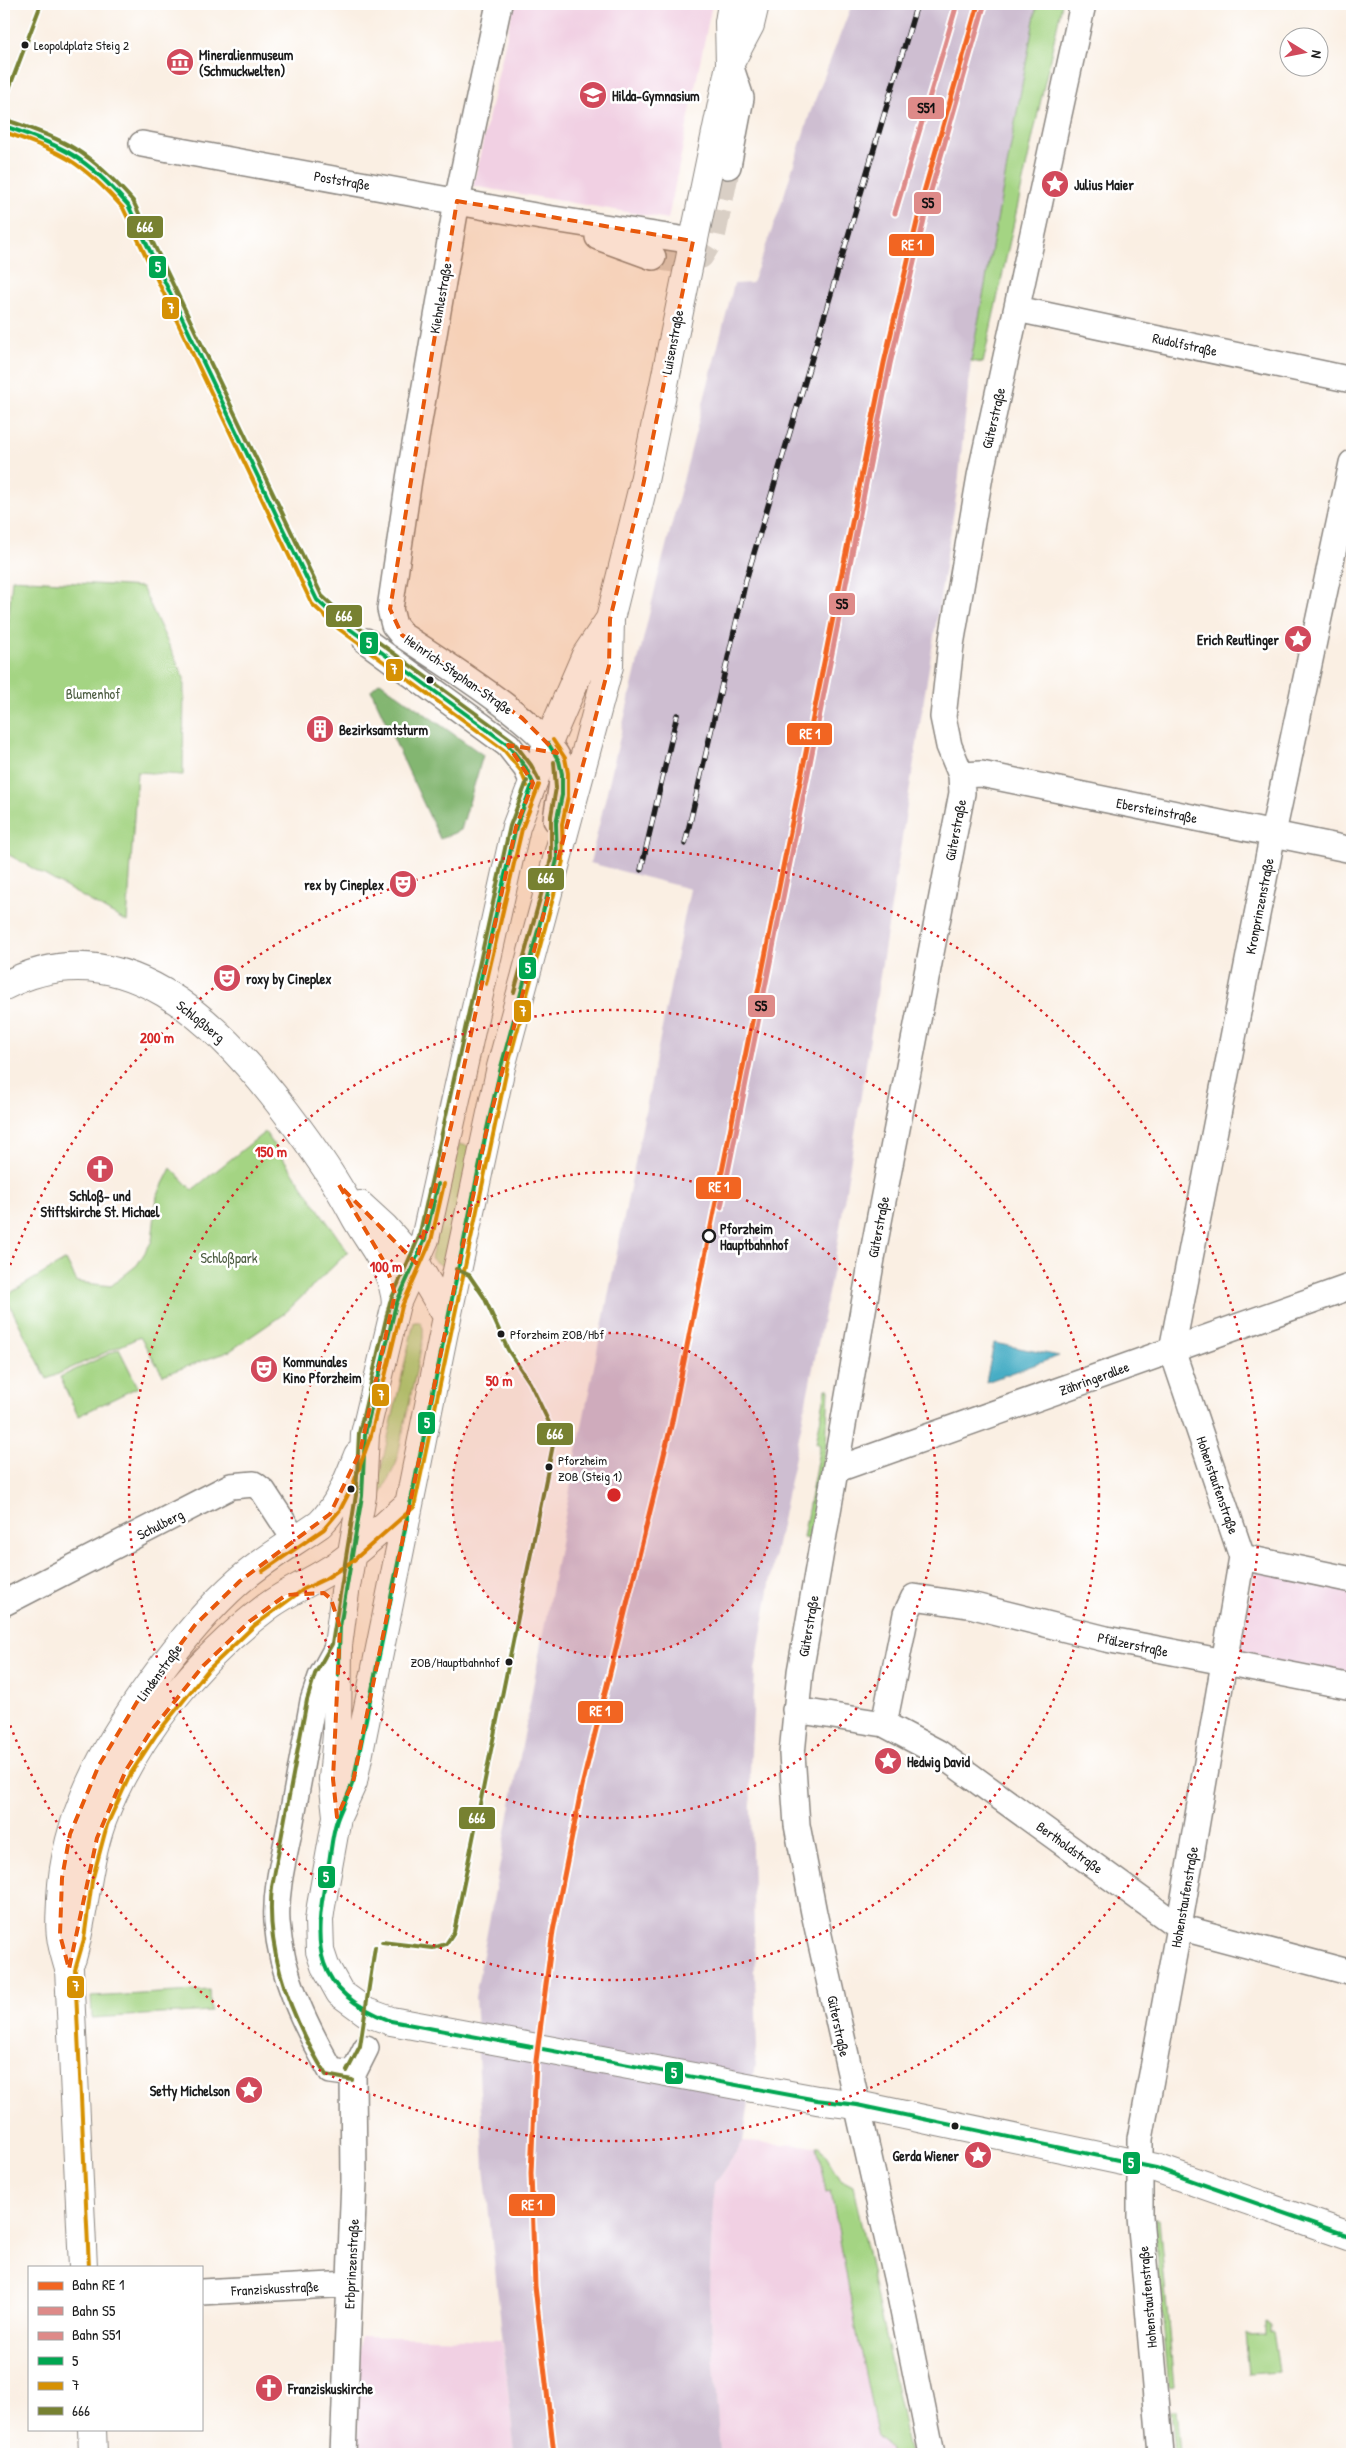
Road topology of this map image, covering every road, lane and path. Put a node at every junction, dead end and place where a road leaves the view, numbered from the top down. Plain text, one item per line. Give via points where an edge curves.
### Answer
1 (499, 4) edge
2 (732, 4) edge
3 (755, 4) edge
4 (1083, 4) edge
5 (730, 65) junction
6 (142, 144) dead end
7 (728, 166) tunnel mouth
8 (457, 201) junction
9 (541, 217) junction
10 (693, 241) junction
11 (653, 257) tunnel mouth
12 (1018, 309) junction
13 (1352, 380) edge
14 (1352, 463) edge
15 (392, 594) joint
16 (610, 619) junction
17 (366, 641) dead end
18 (548, 743) junction
19 (508, 745) junction
20 (960, 775) junction
21 (533, 783) junction
22 (1273, 833) junction
23 (1352, 850) edge
24 (556, 860) junction
25 (4, 986) edge
26 (339, 1185) junction
27 (415, 1262) junction
28 (1352, 1286) edge
29 (396, 1304) junction
30 (447, 1316) junction
31 (1172, 1350) junction
32 (365, 1434) junction
33 (836, 1470) junction
34 (408, 1505) junction
35 (296, 1540) junction
36 (351, 1555) junction
37 (1242, 1556) junction
38 (1352, 1580) edge
39 (286, 1595) junction
40 (4, 1603) edge
41 (340, 1627) junction
42 (380, 1642) junction
43 (1222, 1662) junction
44 (1352, 1687) edge
45 (795, 1710) junction
46 (884, 1724) junction
47 (338, 1817) junction
48 (1179, 1927) junction
49 (69, 1969) junction
50 (1352, 1973) edge
51 (366, 2048) dead end
52 (354, 2074) junction
53 (856, 2105) junction
54 (1139, 2164) junction
55 (1351, 2236) edge
56 (83, 2266) edge
57 (350, 2284) junction
58 (202, 2292) edge
59 (92, 2430) edge
60 (93, 2454) edge
61 (342, 2454) edge
62 (932, 2454) edge
63 (1161, 2454) edge

1 - 8 street, Kiehnlestraße
2 - 5 main road, Luisenstraße
3 - 5 main road, Luisenstraße via 750,25
4 - 12 street, Güterstraße
5 - 7 street via 741,98
5 - 10 main road, Luisenstraße
6 - 8 street, Poststraße
8 - 9 street, Poststraße
8 - 15 street, Kiehnlestraße
9 - 10 street, Poststraße
9 - 11 street, Poststraße
10 - 16 main road, Luisenstraße via 643,486
12 - 13 street, Rudolfstraße
12 - 20 street, Güterstraße via 980,476 944,689 944,730
14 - 22 street, Kronprinzenstraße
15 - 18 street, Heinrich-Stephan-Straße via 390,609 394,625 402,635 522,718
16 - 18 main road, Luisenstraße via 586,655
16 - 24 main road, Luisenstraße via 609,666
17 - 19 street
18 - 19 street via 532,749
18 - 21 main road, Luisenstraße
18 - 24 street, Heinrich-Stephan-Straße via 560,761 562,774 562,795 556,824
19 - 21 street
20 - 22 street, Ebersteinstraße via 981,774
20 - 33 street, Güterstraße via 962,793 874,1247
21 - 27 main road, Luisenstraße via 516,827 425,1239
22 - 23 street, Ebersteinstraße
22 - 31 street, Kronprinzenstraße
24 - 30 main road, Luisenstraße via 501,1067
25 - 26 main road, Schloßberg via 42,972 85,966 138,978 180,1002 240,1054
26 - 27 main road, Schloßberg via 384,1227
26 - 29 main road, Schloßberg via 390,1272
27 - 29 main road, Luisenstraße
27 - 30 main road, Schloßberg
28 - 31 street, Zähringerallee
29 - 32 main road
30 - 34 main road, Luisenstraße
31 - 33 street, Zähringerallee
31 - 37 street, Hohenstaufenstraße
32 - 35 main road, Lindenstraße via 334,1507 320,1524
32 - 36 main road via 362,1496
33 - 45 street, Güterstraße
34 - 36 main road, Lindenstraße
34 - 42 main road, Luisenstraße
35 - 40 street, Schulberg via 263,1490 254,1484 237,1484
35 - 49 main road, Lindenstraße via 240,1580 190,1630 137,1702 99,1765 77,1815 65,1861 60,1935
36 - 39 main road, Lindenstraße
36 - 41 main road
37 - 38 street
37 - 43 street, Hohenstaufenstraße
39 - 41 main road via 302,1591 324,1593 331,1599
39 - 49 main road, Lindenstraße via 217,1650 164,1712 126,1770 97,1838
41 - 42 main road via 349,1630 361,1646 370,1648
41 - 47 main road via 333,1779
41 - 52 street via 313,1701 278,1889 277,1922 293,1992 310,2034 331,2072
42 - 47 main road, Luisenstraße via 353,1782
43 - 44 street, Pfälzerstraße
43 - 46 street, Pfälzerstraße via 1106,1639 974,1606 914,1597 906,1614
43 - 48 street, Hohenstaufenstraße
45 - 46 street, Bertholdstraße
45 - 53 street, Güterstraße via 792,1754 797,1824
46 - 48 street, Bertholdstraße via 939,1753
47 - 53 main road via 319,1920 320,1951 340,1993 366,2012 391,2021
48 - 50 street, Bertholdstraße
48 - 54 street, Hohenstaufenstraße via 1140,2139
49 - 56 main road, Lindenstraße
51 - 52 street, Erbprinzenstraße
52 - 57 street, Erbprinzenstraße via 356,2135
53 - 54 main road
53 - 62 street, Güterstraße via 898,2286
54 - 55 main road
54 - 63 street, Hohenstaufenstraße via 1140,2217
57 - 58 street, Franziskusstraße
57 - 61 street, Erbprinzenstraße
59 - 60 main road

